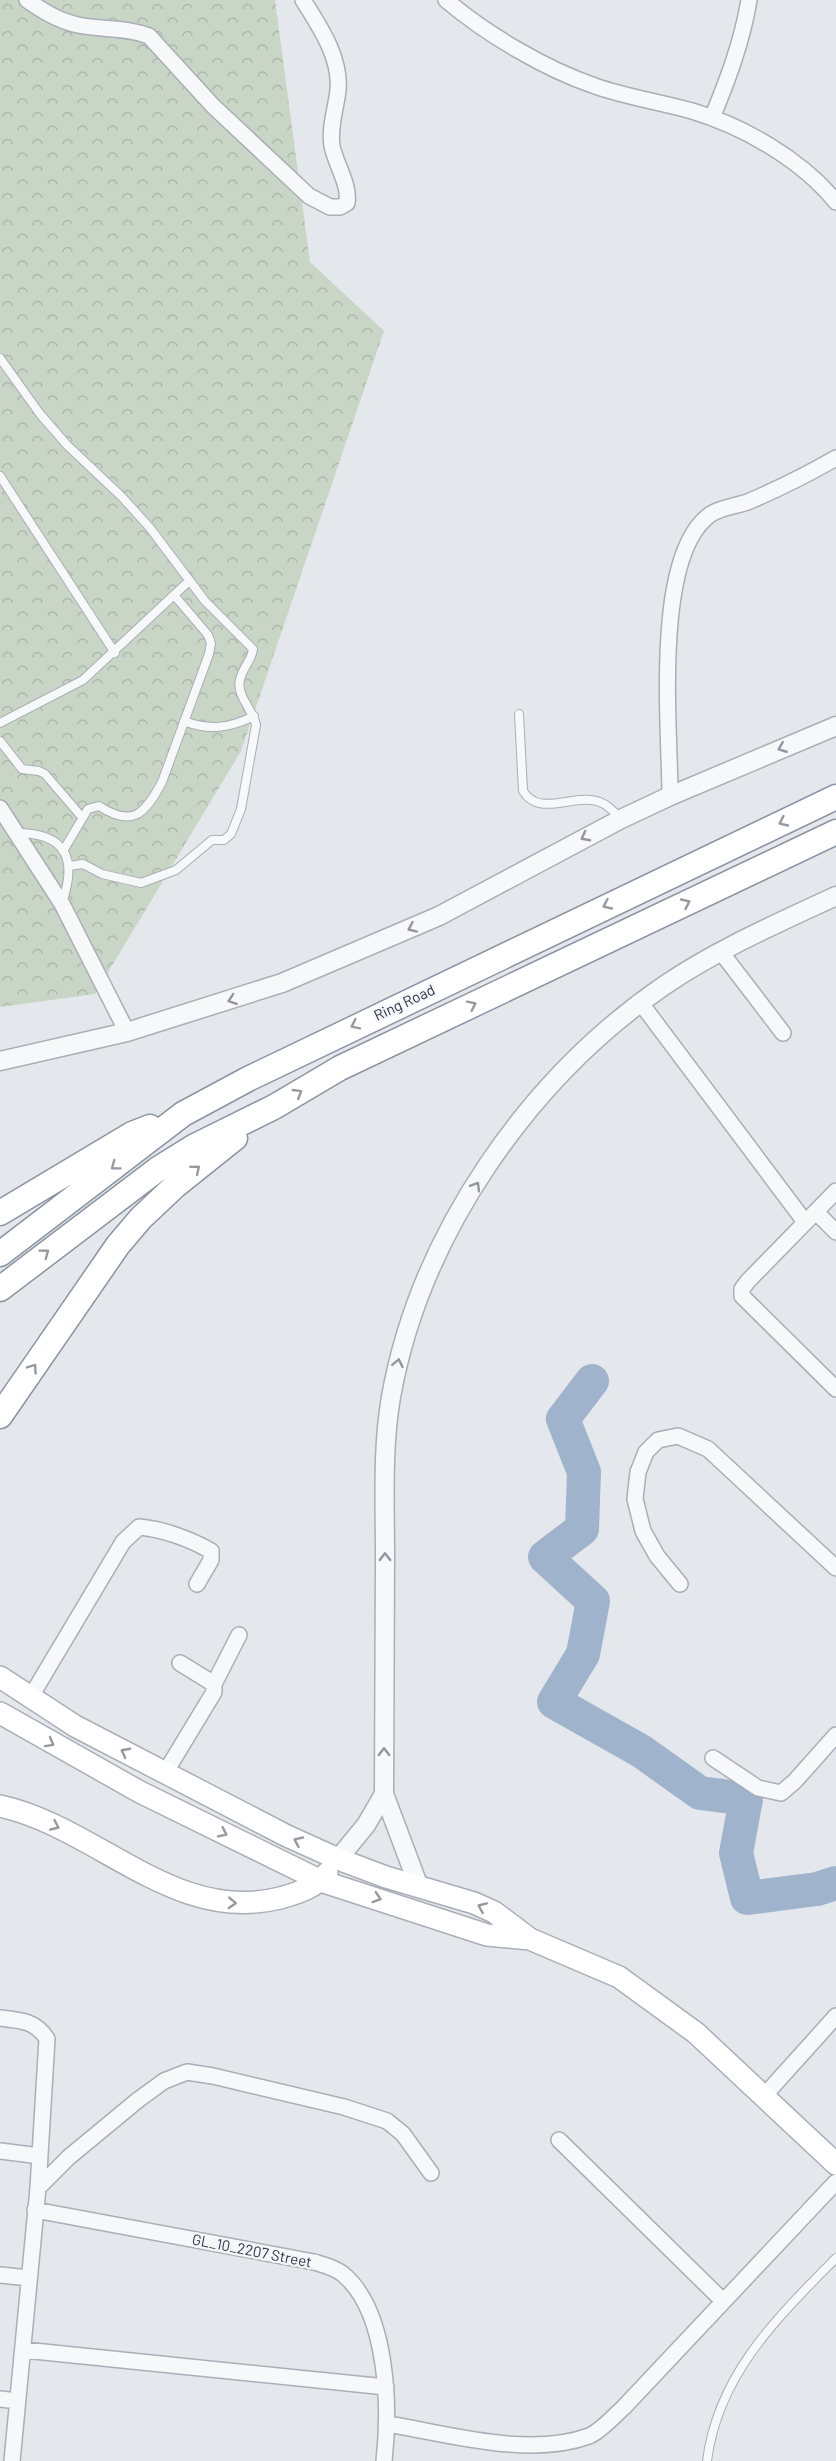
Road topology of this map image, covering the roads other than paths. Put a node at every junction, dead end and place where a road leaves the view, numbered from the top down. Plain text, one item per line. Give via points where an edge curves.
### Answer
1 (27, 0) edge
2 (303, 0) edge
3 (446, 0) edge
4 (749, 0) edge
5 (711, 118) junction
6 (836, 202) edge
7 (0, 358) edge
8 (836, 458) edge
9 (0, 476) edge
10 (188, 582) junction
11 (174, 596) junction
12 (115, 653) junction
13 (519, 714) dead end
14 (254, 716) junction
15 (183, 721) junction
16 (0, 723) edge
17 (836, 726) edge
18 (0, 741) edge
19 (670, 796) junction
20 (836, 797) edge
21 (0, 808) edge
22 (81, 816) junction
23 (621, 819) junction
24 (16, 832) junction
25 (836, 832) edge
26 (63, 851) junction
27 (69, 866) junction
28 (836, 896) edge
29 (62, 904) junction
30 (721, 952) junction
31 (640, 1002) junction
32 (128, 1032) junction
33 (783, 1033) dead end
34 (0, 1061) edge
35 (274, 1107) junction
36 (183, 1114) junction
37 (836, 1191) edge
38 (0, 1212) edge
39 (810, 1217) junction
40 (836, 1232) edge
41 (0, 1254) edge
42 (0, 1289) edge
43 (836, 1389) edge
44 (0, 1416) edge
45 (836, 1568) edge
46 (197, 1584) dead end
47 (680, 1584) dead end
48 (239, 1635) dead end
49 (180, 1663) dead end
50 (0, 1677) edge
51 (214, 1684) junction
52 (30, 1698) junction
53 (0, 1713) edge
54 (836, 1735) edge
55 (713, 1758) dead end
56 (165, 1773) junction
57 (384, 1794) junction
58 (0, 1806) edge
59 (338, 1859) junction
60 (321, 1881) junction
61 (419, 1887) junction
62 (530, 1939) junction
63 (836, 2016) edge
64 (0, 2018) edge
65 (765, 2095) junction
66 (559, 2140) dead end
67 (0, 2151) edge
68 (40, 2156) junction
69 (836, 2164) edge
70 (432, 2173) dead end
71 (836, 2182) edge
72 (38, 2188) junction
73 (35, 2210) junction
74 (836, 2258) edge
75 (0, 2275) edge
76 (29, 2278) junction
77 (722, 2300) junction
78 (24, 2350) junction
79 (386, 2387) junction
80 (0, 2399) edge
81 (17, 2401) junction
82 (388, 2424) junction
83 (12, 2461) edge
84 (384, 2461) edge
85 (707, 2461) edge

1 - 2 street via 49,15 77,25 135,30 149,36 213,106 309,196 330,207 340,207 347,203 349,191 339,173 332,144 338,76 322,31
3 - 5 street via 554,69 595,86
4 - 5 street via 734,63
5 - 6 street via 753,137 797,166
7 - 10 lane via 40,414 143,520
8 - 19 street via 795,482 713,513 698,526 671,600
9 - 12 lane
10 - 11 lane
10 - 14 lane via 225,624 253,648 240,680 240,691
11 - 12 lane
11 - 15 lane via 195,616 211,643
12 - 16 lane via 83,680
13 - 23 lane via 523,791 528,799 538,804 590,800 603,803
14 - 15 lane via 225,727 204,728
14 - 27 lane via 254,741 241,809 231,834 224,840 212,840 176,870 141,883 102,874 82,864
15 - 22 lane via 162,782 147,806 132,817 122,818 93,805
17 -> 19 street
18 - 22 lane via 22,769 45,774
19 - 23 street
20 -> 36 highway, Ring Road via 371,1017
21 - 24 street
22 - 26 lane
23 -> 32 street via 439,916 349,955 225,1003
24 - 26 lane via 39,833 53,839
24 - 29 street
35 -> 25 highway, Ring Road via 350,1063
26 - 27 lane
27 - 29 lane
28 - 30 street
29 - 32 street
30 - 31 street
30 - 33 street
31 - 39 street
57 -> 31 street via 385,1463 390,1399 416,1302 440,1248 507,1138 552,1083
32 - 34 street
42 -> 35 highway, Ring Road via 158,1169
44 -> 35 highway via 118,1245 141,1218
36 - 38 highway via 132,1134
36 -> 41 highway, Ring Road
37 - 39 street
39 - 40 street
39 - 43 street via 748,1281 742,1296
45 - 47 street via 708,1449 678,1436 658,1440 646,1452 638,1472 635,1499 643,1531
46 - 52 street via 211,1560 211,1551 153,1528 139,1527 123,1542
48 - 51 street
49 - 51 street
50 - 52 main road
51 - 56 street via 214,1692
56 -> 52 main road
53 -> 60 main road via 140,1792
54 - 55 street via 781,1793 758,1788
59 -> 56 main road
57 - 59 street via 366,1825
57 - 61 street
58 -> 60 main road via 58,1827 169,1886 217,1902 252,1904 311,1888
59 - 60 main road
59 - 61 main road
60 -> 62 main road via 487,1935
62 -> 61 main road via 494,1912
62 - 65 main road via 619,1977 696,2033
63 - 65 street
64 - 68 street via 40,2027 47,2039
65 - 69 main road
66 - 77 street
67 - 68 street
68 - 72 street
70 - 72 street via 403,2134 387,2121 188,2072 164,2081 138,2100
71 - 77 street
72 - 73 street
73 - 76 street
73 - 79 street, GL_10_2207 Street via 314,2262 344,2274 374,2325
74 - 85 lane via 769,2325 729,2386
75 - 76 street
76 - 78 street
77 - 82 street via 624,2407 591,2435 566,2442 520,2446
78 - 79 street
78 - 81 street
79 - 82 street, GL_10_2207 Street
80 - 81 street
81 - 83 street
82 - 84 street, GL_10_2207 Street

